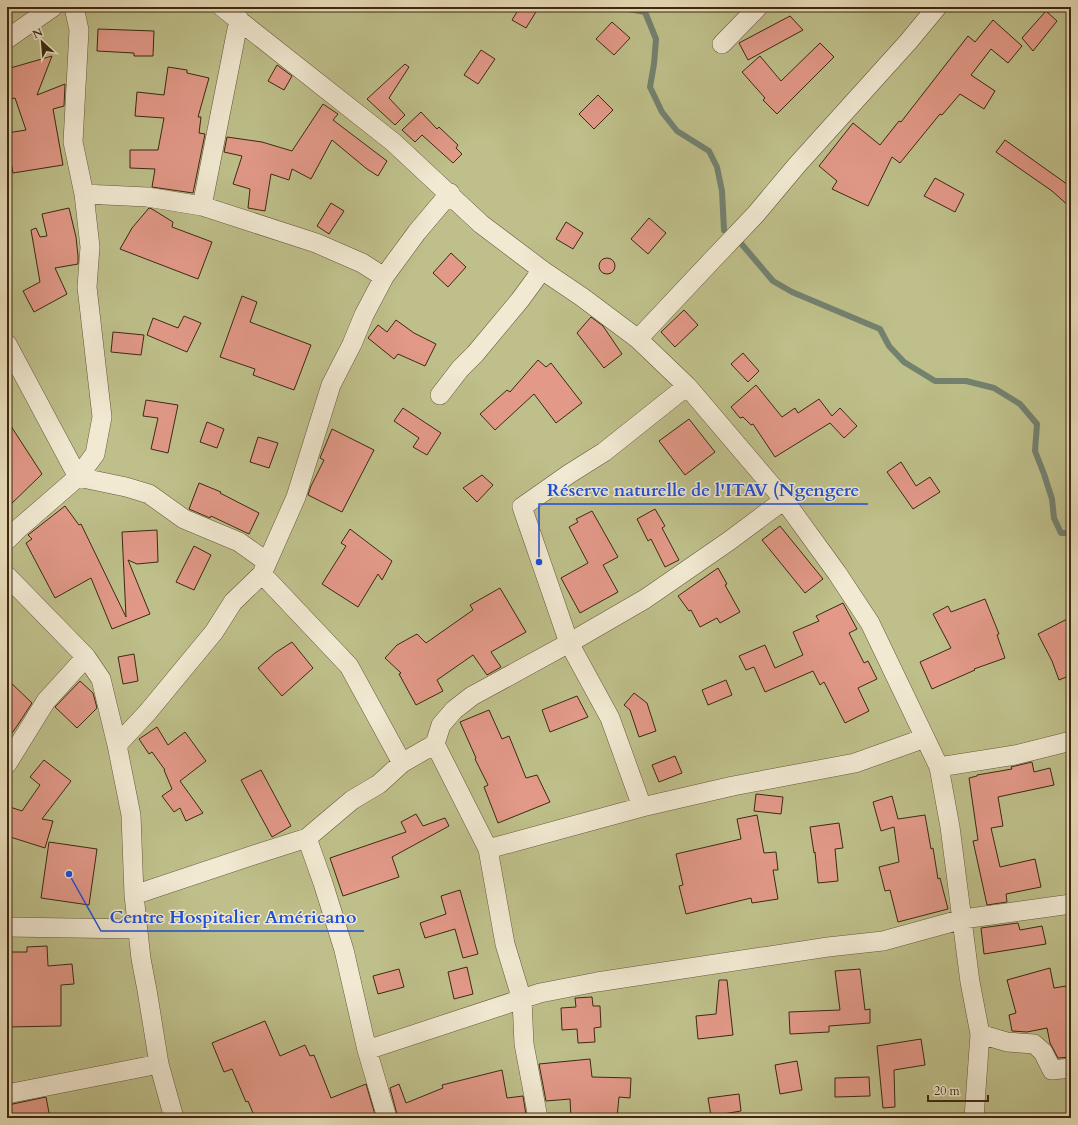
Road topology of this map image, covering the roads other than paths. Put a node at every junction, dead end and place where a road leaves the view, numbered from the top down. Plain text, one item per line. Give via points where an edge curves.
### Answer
1 (53, 7) edge
2 (74, 7) edge
3 (222, 7) edge
4 (758, 7) edge
5 (937, 7) edge
6 (239, 19) junction
7 (7, 39) edge
8 (722, 44) dead end
9 (450, 193) junction
10 (84, 194) junction
11 (202, 206) junction
12 (542, 270) junction
13 (384, 277) junction
14 (638, 339) junction
15 (7, 344) edge
16 (687, 386) junction
17 (440, 395) dead end
18 (78, 478) junction
19 (784, 500) junction
20 (7, 540) edge
21 (264, 568) junction
22 (7, 576) edge
23 (569, 643) junction
24 (86, 657) junction
25 (926, 738) junction
26 (1071, 741) edge
27 (435, 744) junction
28 (117, 745) junction
29 (8, 761) edge
30 (402, 763) junction
31 (939, 767) junction
32 (642, 806) junction
33 (307, 838) junction
34 (488, 849) junction
35 (134, 895) junction
36 (1071, 904) edge
37 (963, 919) junction
38 (7, 927) edge
39 (137, 929) junction
40 (522, 1000) junction
41 (980, 1034) junction
42 (367, 1050) junction
43 (159, 1064) junction
44 (1071, 1068) edge
45 (7, 1094) edge
46 (174, 1118) edge
47 (387, 1118) edge
48 (538, 1118) edge
49 (974, 1118) edge

1 - 7 street
2 - 10 street via 79,30 73,142
3 - 6 street
4 - 8 street
5 - 14 street via 796,165 756,214
6 - 9 street via 393,142
6 - 11 street
9 - 12 street via 481,224
9 - 13 street
10 - 11 street via 147,197
10 - 18 street via 90,246 87,287 102,417 95,454
11 - 13 street via 316,243 362,263
12 - 14 street
12 - 17 street
13 - 21 street via 331,385 296,498
14 - 16 street
15 - 18 street
16 - 19 street
16 - 23 street via 604,452 522,507
18 - 20 street
18 - 21 street via 149,494 184,519 239,542
19 - 23 street via 645,599
19 - 25 street via 870,623
21 - 28 street via 233,602 214,632
21 - 30 street via 349,666
22 - 24 street
23 - 27 street via 472,696 454,710 441,725
23 - 32 street via 610,718
24 - 28 street via 101,679
24 - 29 street via 46,701
25 - 31 street
25 - 32 street via 855,763
26 - 31 street via 1014,755
27 - 30 street
27 - 34 street
28 - 35 street via 131,815
30 - 33 street
31 - 37 street
32 - 34 street
33 - 35 street
33 - 42 street via 344,950
34 - 40 street via 505,944
35 - 39 street
36 - 37 street
37 - 40 street via 883,941 597,982 540,993
37 - 41 street via 970,982
38 - 39 street
39 - 43 street
40 - 42 street
40 - 48 street via 524,1044
41 - 44 street via 1007,1042 1034,1044 1043,1052 1052,1070
41 - 49 street
42 - 47 street
43 - 45 street
43 - 46 street

